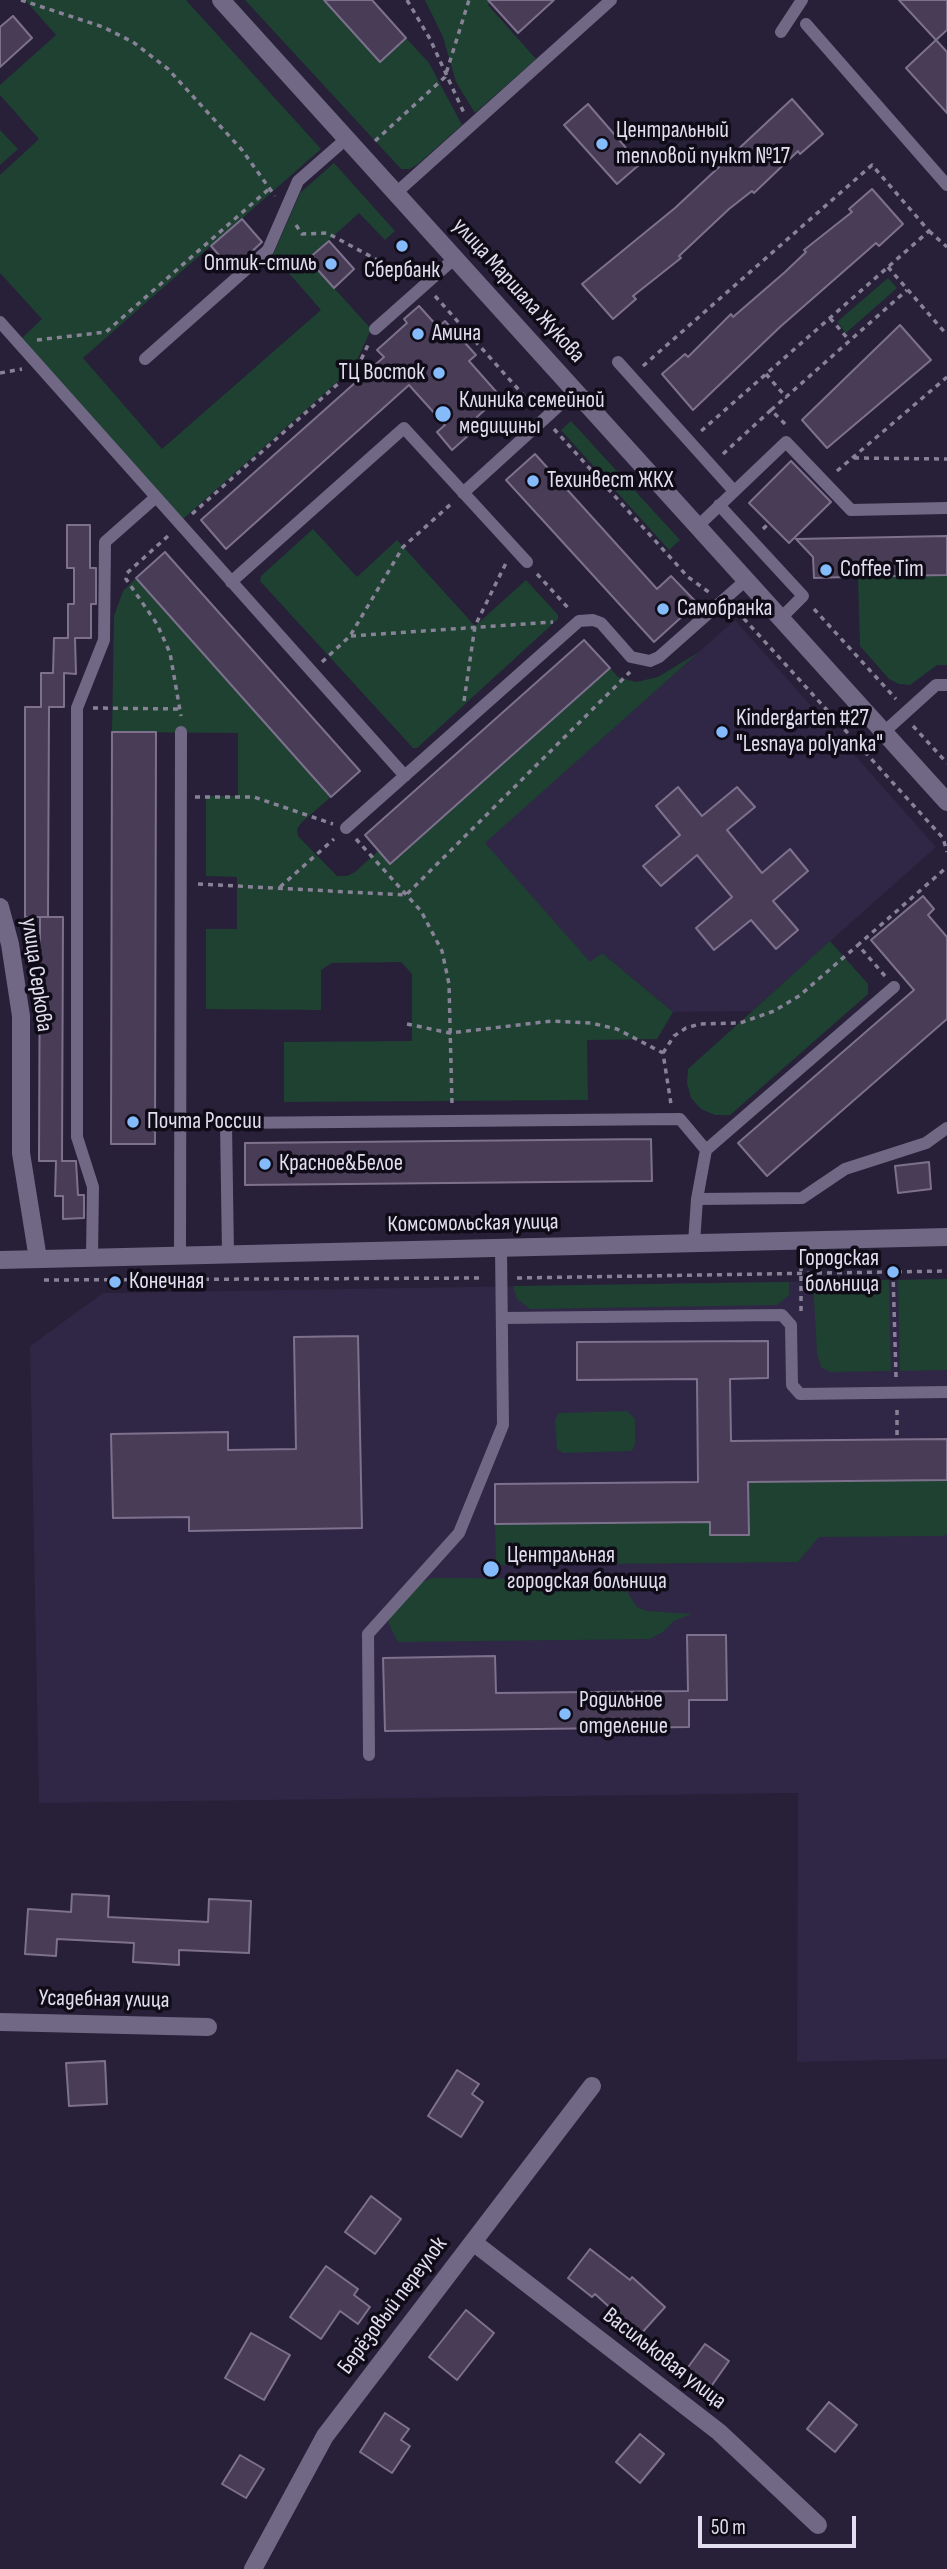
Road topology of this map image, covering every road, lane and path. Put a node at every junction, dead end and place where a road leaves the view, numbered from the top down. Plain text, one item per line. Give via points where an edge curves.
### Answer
1 (21, 0) edge
2 (221, 0) edge
3 (407, 0) edge
4 (469, 0) edge
5 (611, 0) edge
6 (802, 0) edge
7 (806, 24) dead end
8 (781, 32) dead end
9 (445, 77) junction
10 (473, 123) junction
11 (346, 139) junction
12 (360, 154) junction
13 (947, 185) edge
14 (270, 188) junction
15 (396, 193) junction
16 (285, 210) junction
17 (929, 231) junction
18 (327, 233) dead end
19 (947, 247) edge
20 (455, 258) junction
21 (888, 267) junction
22 (907, 290) junction
23 (830, 318) junction
24 (0, 322) edge
25 (375, 329) joint
26 (947, 335) edge
27 (849, 341) junction
28 (18, 342) junction
29 (145, 359) dead end
30 (618, 362) dead end
31 (766, 374) junction
32 (631, 376) junction
33 (575, 391) junction
34 (786, 397) junction
35 (771, 410) dead end
36 (689, 441) junction
37 (852, 458) dead end
38 (947, 459) edge
39 (734, 491) junction
40 (463, 493) junction
41 (156, 497) junction
42 (719, 505) junction
43 (947, 508) edge
44 (181, 525) junction
45 (698, 526) junction
46 (514, 548) junction
47 (527, 562) joint
48 (746, 580) junction
49 (231, 582) junction
50 (803, 596) junction
51 (722, 601) junction
52 (781, 618) junction
53 (579, 621) junction
54 (475, 626) junction
55 (350, 636) junction
56 (642, 661) junction
57 (312, 671) junction
58 (947, 685) edge
59 (77, 708) junction
60 (181, 709) junction
61 (903, 715) junction
62 (460, 727) junction
63 (181, 732) joint
64 (884, 732) junction
65 (947, 763) edge
66 (405, 776) junction
67 (181, 797) junction
68 (947, 802) edge
69 (346, 828) junction
70 (947, 852) edge
71 (947, 867) edge
72 (181, 883) junction
73 (279, 888) junction
74 (406, 895) junction
75 (0, 907) edge
76 (858, 945) junction
77 (894, 986) joint
78 (407, 1024) dead end
79 (450, 1033) junction
80 (663, 1053) junction
81 (680, 1119) junction
82 (452, 1121) junction
83 (947, 1128) edge
84 (706, 1150) junction
85 (697, 1199) junction
86 (947, 1237) edge
87 (801, 1241) junction
88 (694, 1243) junction
89 (501, 1248) junction
90 (228, 1254) junction
91 (180, 1255) junction
92 (92, 1258) junction
93 (38, 1259) junction
94 (0, 1260) edge
95 (947, 1271) edge
96 (893, 1272) junction
97 (801, 1273) junction
98 (501, 1278) junction
99 (42, 1280) dead end
100 (801, 1314) dead end
101 (502, 1318) junction
102 (947, 1392) edge
103 (896, 1393) junction
104 (897, 1409) junction
105 (909, 1409) dead end
106 (897, 1439) dead end
107 (369, 1755) dead end
108 (0, 2022) edge
109 (208, 2027) dead end
110 (592, 2086) dead end
111 (473, 2242) junction
112 (818, 2525) dead end
113 (253, 2569) edge

1 - 14 path via 103,27 133,42 168,69
2 - 11 street, улица Маршала Жукова
3 - 9 path
4 - 9 path
5 - 10 lane
6 - 8 lane
7 - 13 lane
9 - 10 path
9 - 12 path
10 - 15 lane
11 - 12 street, улица Маршала Жукова
11 - 16 lane via 298,181
12 - 15 street, улица Маршала Жукова
14 - 16 path
14 - 28 path via 106,332
15 - 20 street, улица Маршала Жукова
16 - 18 path via 302,234
16 - 29 lane via 268,250
17 - 19 path
17 - 21 path
17 - 32 path via 872,165
20 - 25 lane
20 - 33 street, улица Маршала Жукова
21 - 22 path
21 - 23 path
22 - 26 path
22 - 27 path
23 - 27 path
23 - 31 path
24 - 28 lane
25 - 44 path via 358,366
27 - 34 path
28 - 41 lane
30 - 32 lane
31 - 34 path
31 - 36 path
32 - 36 lane
33 - 40 lane
33 - 45 street, улица Маршала Жукова
34 - 35 path
36 - 39 lane
37 - 38 path
39 - 42 lane
39 - 43 lane via 786,442 851,509
40 - 46 lane
40 - 49 lane via 404,428
40 - 55 path via 403,547
41 - 44 lane
41 - 59 lane via 105,542 104,640
42 - 45 lane
42 - 50 lane
44 - 49 lane
44 - 60 path via 127,573 126,579 157,624 170,653
45 - 48 street, улица Маршала Жукова
46 - 47 lane
46 - 54 path
47 - 53 path
48 - 51 lane
48 - 52 street, улица Маршала Жукова
49 - 57 lane
50 - 52 lane
50 - 61 path via 894,694
51 - 56 lane via 659,657
51 - 70 path via 740,613 943,838
52 - 64 street, улица Маршала Жукова
53 - 54 path
53 - 56 lane via 601,624 632,657
53 - 62 lane
54 - 55 path
54 - 62 path
55 - 57 path
56 - 74 path
57 - 66 lane
58 - 61 lane via 936,685
59 - 60 path
59 - 92 lane via 78,1137 93,1186
60 - 63 path
61 - 64 lane
61 - 65 path
62 - 66 lane
63 - 67 lane
64 - 68 street, улица Маршала Жукова
66 - 69 lane
67 - 69 path via 254,797
67 - 72 lane
69 - 73 path
69 - 74 path
71 - 76 path
72 - 73 path
72 - 91 lane
73 - 74 path
74 - 79 path via 431,925 442,951 449,985
75 - 93 street, улица Серкова via 21,1016 21,1153
76 - 77 path
76 - 80 path via 799,996 774,1011 740,1023 685,1028
77 - 84 lane
78 - 79 path
79 - 80 path via 552,1021 591,1023 617,1029
79 - 82 path
80 - 81 path via 671,1108
81 - 82 lane
81 - 84 lane
82 - 90 lane via 226,1123
83 - 85 lane via 926,1143 845,1169 802,1198
84 - 85 lane
85 - 88 lane
86 - 87 street, Комсомольская улица
87 - 88 street, Комсомольская улица
87 - 97 path
88 - 89 street, Комсомольская улица
89 - 90 street, Комсомольская улица
89 - 98 lane
90 - 91 street, Комсомольская улица
91 - 92 street, Комсомольская улица
92 - 93 street, Комсомольская улица
93 - 94 street, Комсомольская улица
95 - 96 path
96 - 97 path
96 - 103 path
97 - 98 path
97 - 100 path
98 - 99 path
98 - 101 lane
101 - 103 lane via 782,1315 791,1325 792,1385 800,1394
101 - 107 lane via 503,1425 459,1533 368,1634
102 - 103 lane
103 - 104 path
104 - 105 path
104 - 106 path
108 - 109 street, Усадебная улица
110 - 111 street, Берёзовый переулок
111 - 112 street, Васильковая улица via 719,2432
111 - 113 street, Берёзовый переулок via 325,2436

